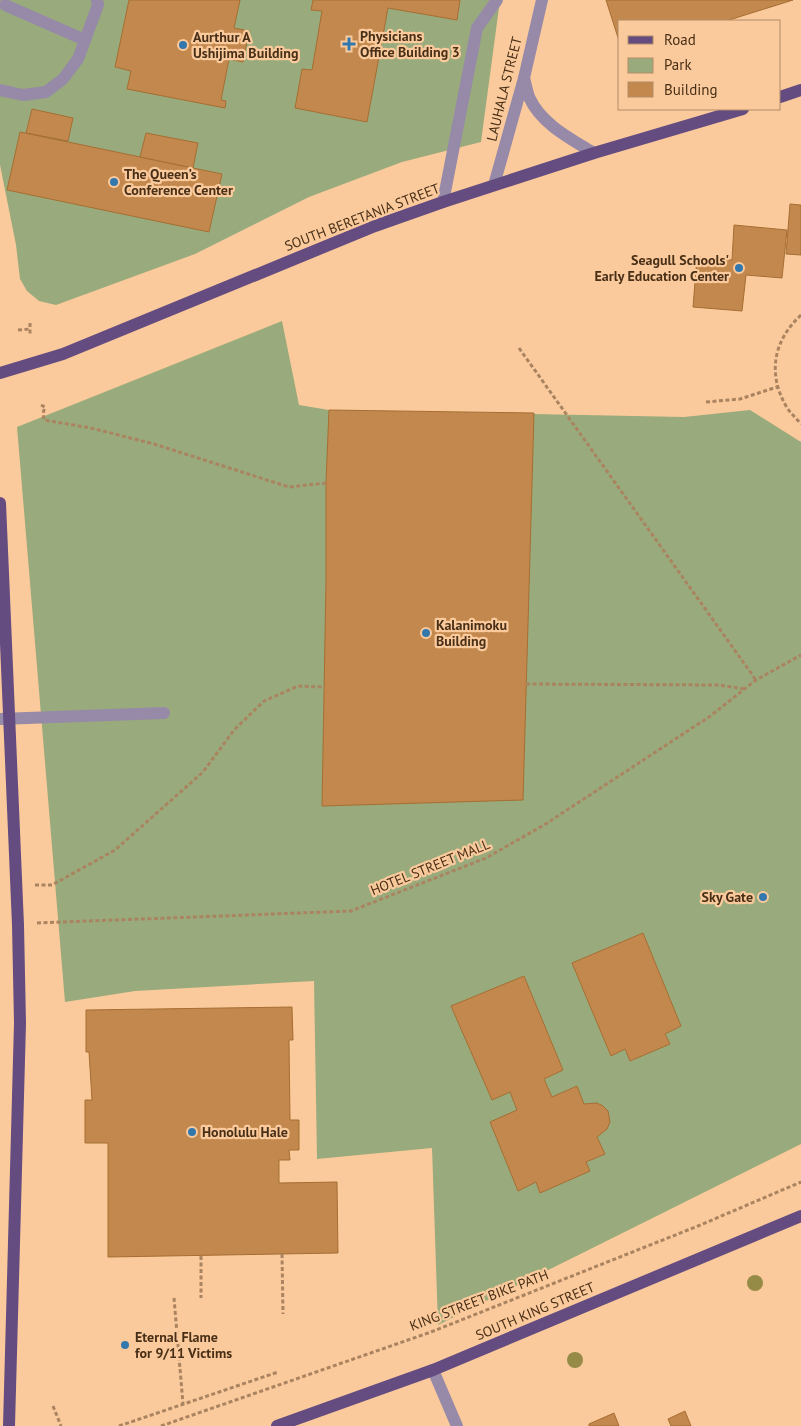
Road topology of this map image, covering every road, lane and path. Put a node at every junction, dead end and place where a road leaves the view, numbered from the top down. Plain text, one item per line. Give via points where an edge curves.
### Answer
1 (97, 0) edge
2 (497, 0) edge
3 (542, 0) edge
4 (4, 6) edge
5 (85, 40) junction
6 (524, 78) junction
7 (0, 90) edge
8 (801, 90) edge
9 (781, 97) edge
10 (740, 110) edge
11 (594, 153) junction
12 (494, 185) junction
13 (443, 202) junction
14 (801, 315) edge
15 (30, 323) dead end
16 (30, 329) junction
17 (18, 330) dead end
18 (30, 334) dead end
19 (519, 348) dead end
20 (0, 373) edge
21 (777, 387) junction
22 (706, 402) dead end
23 (41, 405) dead end
24 (801, 424) edge
25 (326, 483) dead end
26 (0, 503) edge
27 (801, 655) edge
28 (756, 680) junction
29 (526, 684) dead end
30 (324, 687) dead end
31 (745, 689) junction
32 (164, 713) dead end
33 (4, 719) edge
34 (16, 886) junction
35 (41, 922) dead end
36 (801, 1182) edge
37 (801, 1216) edge
38 (282, 1254) dead end
39 (201, 1256) dead end
40 (174, 1298) dead end
41 (201, 1298) dead end
42 (282, 1314) dead end
43 (433, 1370) junction
44 (278, 1372) dead end
45 (183, 1404) junction
46 (53, 1406) dead end
47 (9, 1426) edge
48 (61, 1426) edge
49 (119, 1426) edge
50 (161, 1426) edge
51 (277, 1426) edge
52 (457, 1426) edge

1 - 5 street
2 - 13 street via 477,28
3 - 6 street, LAUHALA STREET
4 - 5 street
5 - 7 street via 73,66 46,92 23,95
6 - 11 street via 530,98 545,119
6 - 12 street, LAUHALA STREET
8 - 9 main road
10 - 11 main road, SOUTH BERETANIA STREET
11 - 12 main road, SOUTH BERETANIA STREET
12 - 13 main road, SOUTH BERETANIA STREET
13 - 20 main road, SOUTH BERETANIA STREET via 375,226 62,354
14 - 21 path via 790,325 779,344 774,366
15 - 16 path
16 - 17 path
16 - 18 path
19 - 28 path
21 - 22 path via 740,399
21 - 24 path via 787,408
23 - 25 path via 45,407 44,420 154,444 289,487
26 - 33 main road
27 - 28 path, HOTEL STREET MALL
28 - 31 path, HOTEL STREET MALL
29 - 31 path
30 - 34 path via 298,686 264,702 234,730 203,772 115,850 52,885
31 - 35 path, HOTEL STREET MALL via 709,717 544,825 486,858 351,911
32 - 33 street
33 - 34 main road
34 - 47 main road via 20,1023
36 - 50 path, KING STREET BIKE PATH via 431,1332
37 - 43 main road, SOUTH KING STREET
38 - 42 path
39 - 41 path
40 - 45 path
43 - 51 main road, SOUTH KING STREET
43 - 52 street
44 - 45 path
45 - 49 path
46 - 48 path

